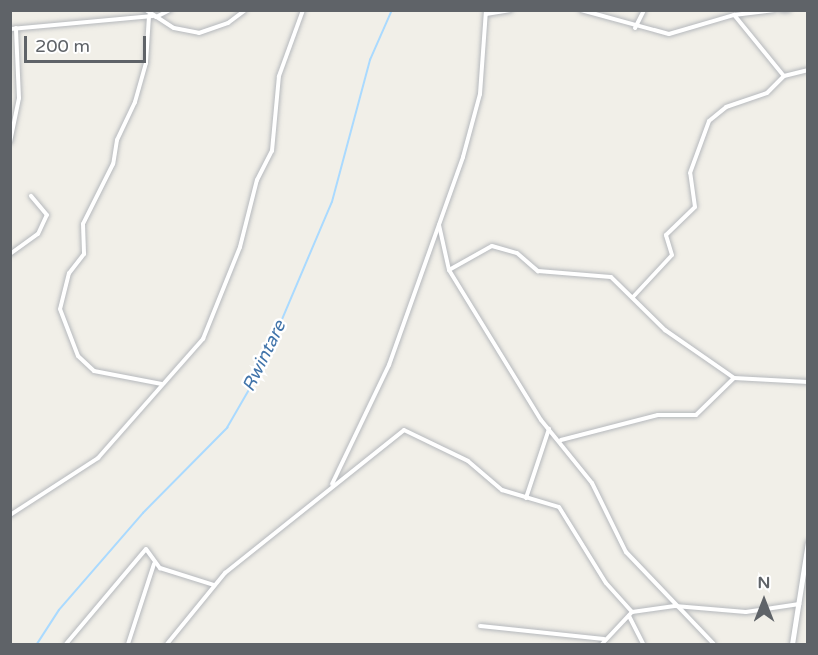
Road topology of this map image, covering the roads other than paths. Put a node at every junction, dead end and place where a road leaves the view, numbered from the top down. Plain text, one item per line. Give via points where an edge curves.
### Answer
1 (146, 10) edge
2 (170, 10) edge
3 (244, 10) edge
4 (303, 10) edge
5 (511, 10) edge
6 (582, 10) edge
7 (644, 10) edge
8 (775, 10) edge
9 (781, 10) edge
10 (789, 10) edge
11 (486, 12) edge
12 (734, 15) junction
13 (153, 17) junction
14 (13, 28) edge
15 (635, 28) junction
16 (807, 70) edge
17 (784, 76) junction
18 (13, 119) edge
19 (10, 142) edge
20 (31, 196) dead end
21 (439, 225) junction
22 (10, 254) edge
23 (449, 270) junction
24 (633, 297) junction
25 (734, 378) junction
26 (807, 382) edge
27 (162, 384) junction
28 (549, 429) junction
29 (560, 440) junction
30 (332, 485) junction
31 (526, 498) junction
32 (10, 514) edge
33 (807, 542) edge
34 (154, 564) junction
35 (214, 585) junction
36 (799, 604) junction
37 (675, 606) junction
38 (630, 614) junction
39 (480, 626) dead end
40 (603, 642) edge
41 (66, 645) edge
42 (128, 645) edge
43 (167, 645) edge
44 (643, 645) edge
45 (714, 645) edge
46 (792, 645) edge

1 - 13 street
2 - 13 street
3 - 13 street via 228,23 199,33
4 - 27 street via 279,76 272,151 256,180 240,248 202,339
5 - 11 street
6 - 15 street
7 - 15 street
8 - 12 street
9 - 10 street
11 - 21 street via 480,94
12 - 15 street via 677,34
12 - 17 street
13 - 14 street
13 - 27 street via 135,102 117,140 113,164 82,224 84,254 69,273 60,309 78,356 94,371
14 - 18 street
16 - 17 street
17 - 24 street via 767,93 726,107 709,120 690,173 695,207 666,235 672,255
18 - 19 street
20 - 22 street via 48,215 38,234
21 - 23 street
21 - 30 street via 389,365
23 - 24 street via 492,246 517,253 538,271 617,280
23 - 28 street
24 - 25 street via 666,330
25 - 26 street
25 - 29 street via 707,411 696,415 658,416
27 - 32 street via 98,458
28 - 29 street
28 - 31 street
29 - 37 street via 592,483 626,552
30 - 31 street via 389,438 408,430 468,461 502,490
30 - 35 street
31 - 38 street via 559,507
33 - 36 main road
34 - 35 street
34 - 41 street via 146,549
34 - 42 street
35 - 43 street
36 - 37 street via 730,612
36 - 46 main road
37 - 38 street
37 - 45 street
38 - 40 street
38 - 44 street
39 - 40 street

